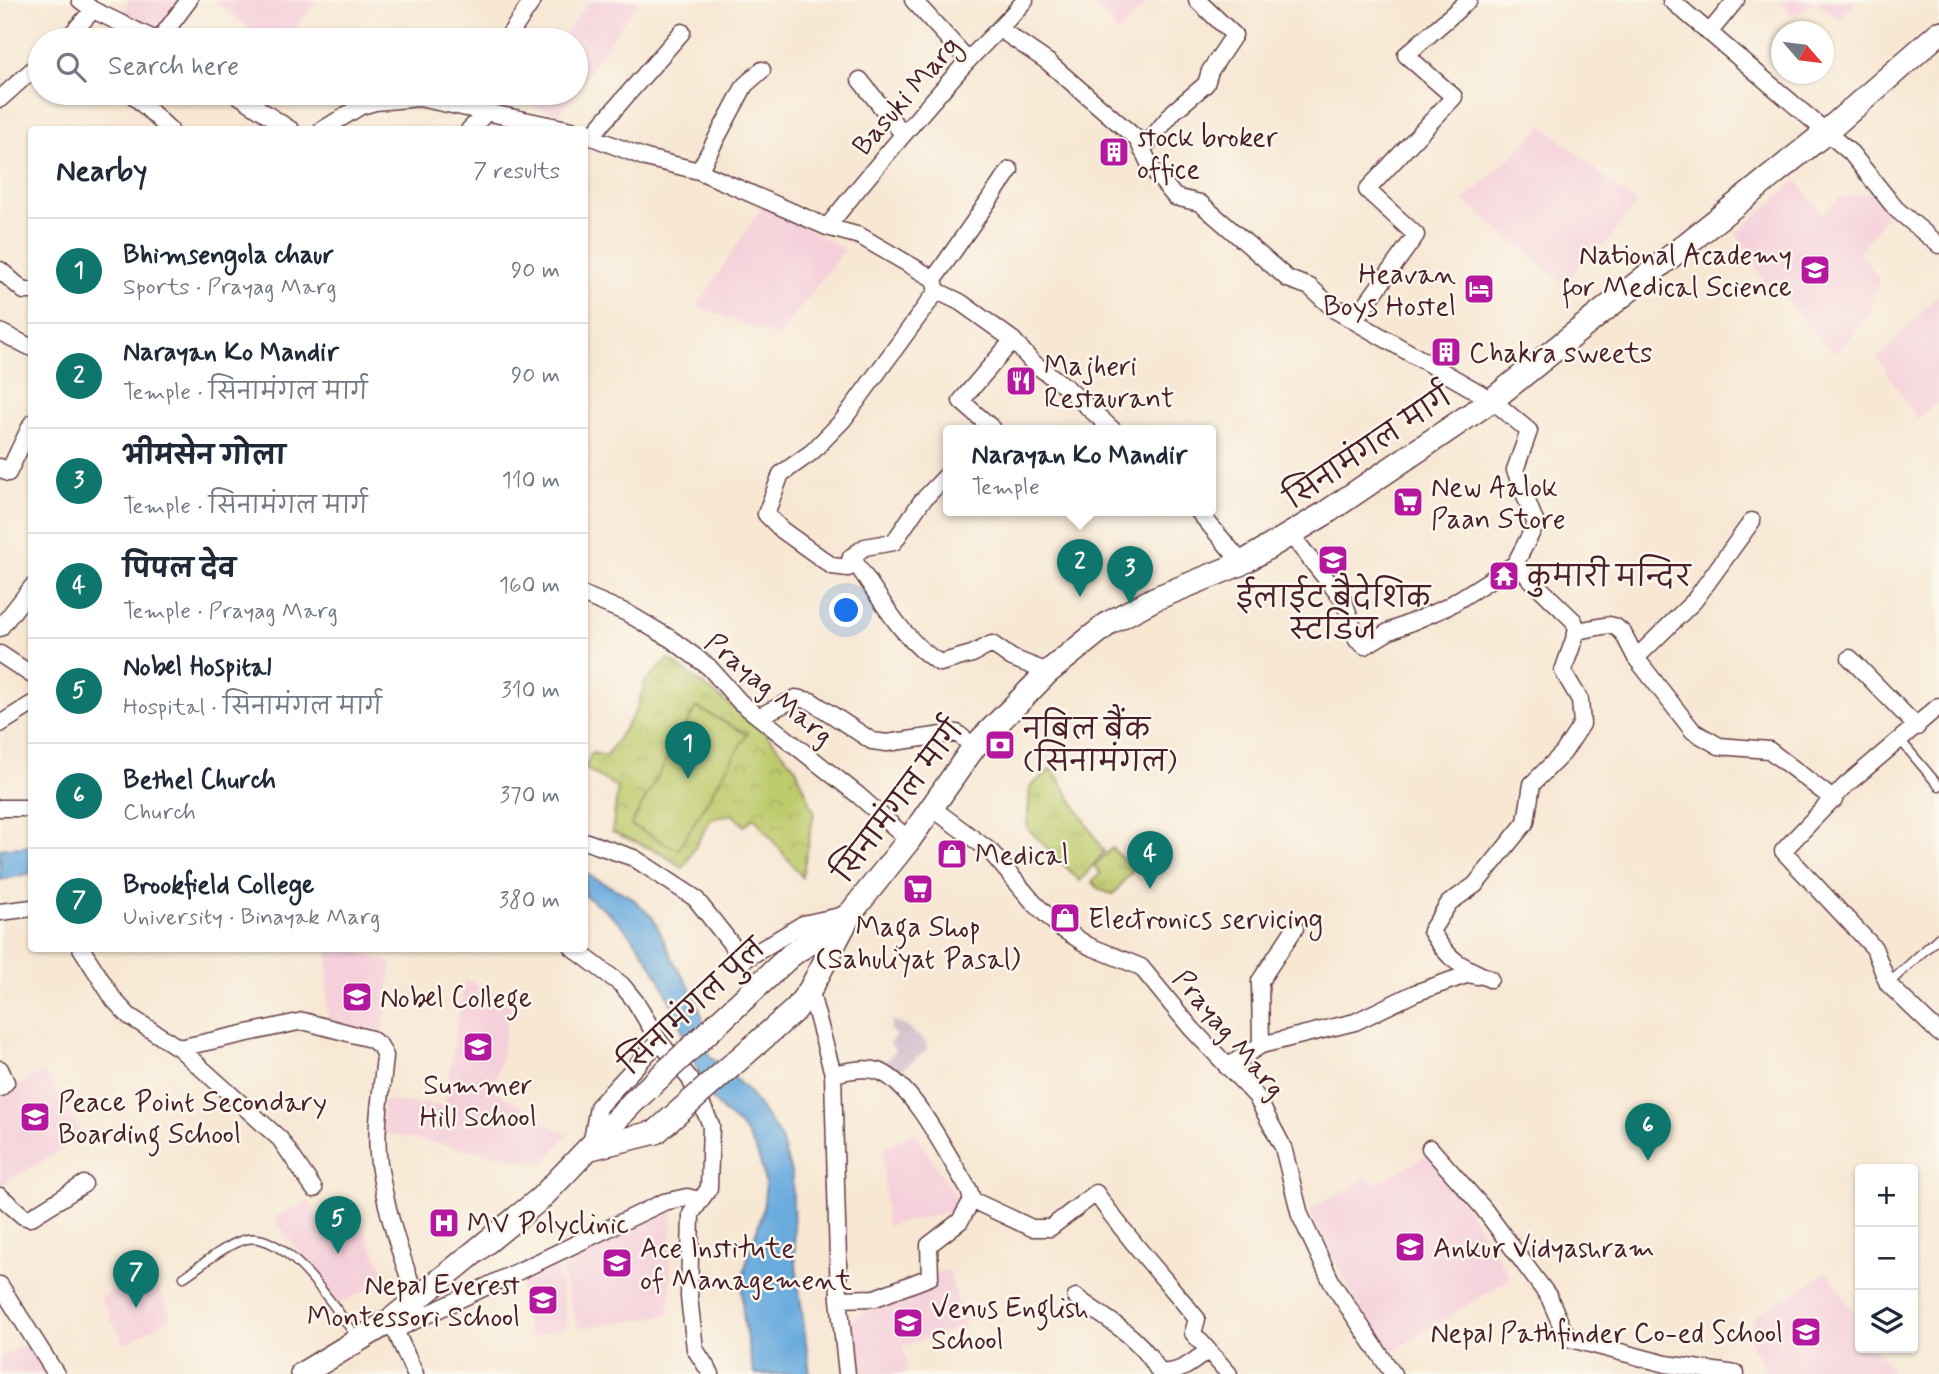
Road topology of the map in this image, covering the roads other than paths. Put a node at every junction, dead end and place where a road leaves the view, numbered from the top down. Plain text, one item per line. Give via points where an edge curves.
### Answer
1 (189, 0) edge
2 (533, 0) edge
3 (913, 0) edge
4 (1025, 0) edge
5 (1197, 0) edge
6 (1469, 0) edge
7 (1671, 0) edge
8 (1736, 0) edge
9 (87, 5) edge
10 (77, 28) edge
11 (134, 28) edge
12 (167, 28) edge
13 (514, 28) edge
14 (1001, 30) junction
15 (682, 32) dead end
16 (1709, 33) junction
17 (1939, 33) edge
18 (968, 60) junction
19 (762, 70) dead end
20 (28, 74) edge
21 (860, 80) dead end
22 (0, 99) edge
23 (144, 105) edge
24 (253, 105) edge
25 (364, 105) edge
26 (448, 105) edge
27 (463, 105) edge
28 (461, 108) junction
29 (486, 113) junction
30 (166, 126) edge
31 (285, 126) edge
32 (328, 126) edge
33 (473, 126) edge
34 (552, 126) edge
35 (1825, 133) junction
36 (903, 134) junction
37 (588, 135) edge
38 (1142, 150) junction
39 (1010, 170) dead end
40 (699, 171) junction
41 (827, 227) junction
42 (1939, 245) edge
43 (0, 270) edge
44 (935, 285) junction
45 (28, 291) edge
46 (1335, 310) junction
47 (0, 332) edge
48 (1013, 340) junction
49 (28, 346) edge
50 (1492, 400) junction
51 (988, 425) edge
52 (1107, 425) edge
53 (28, 430) edge
54 (0, 467) edge
55 (943, 479) edge
56 (1202, 516) edge
57 (1752, 521) dead end
58 (1291, 535) junction
59 (851, 557) junction
60 (1242, 563) junction
61 (1515, 564) junction
62 (28, 592) edge
63 (588, 597) edge
64 (0, 628) edge
65 (1577, 631) junction
66 (0, 654) edge
67 (1636, 658) junction
68 (1850, 658) dead end
69 (1048, 671) junction
70 (28, 672) edge
71 (1939, 706) edge
72 (28, 707) edge
73 (760, 716) junction
74 (0, 724) edge
75 (1917, 727) junction
76 (1901, 741) junction
77 (974, 747) junction
78 (1939, 786) edge
79 (1834, 800) junction
80 (931, 807) junction
81 (0, 808) edge
82 (28, 808) edge
83 (909, 840) junction
84 (588, 842) edge
85 (28, 908) edge
86 (0, 912) edge
87 (850, 914) junction
88 (1295, 928) dead end
89 (1939, 937) edge
90 (84, 952) edge
91 (578, 952) edge
92 (1888, 984) junction
93 (810, 990) junction
94 (1939, 1033) edge
95 (659, 1041) junction
96 (1261, 1045) junction
97 (178, 1048) junction
98 (1227, 1067) junction
99 (0, 1069) edge
100 (833, 1074) junction
101 (0, 1088) edge
102 (591, 1148) junction
103 (1430, 1148) dead end
104 (84, 1184) dead end
105 (314, 1189) dead end
106 (0, 1196) edge
107 (700, 1200) junction
108 (972, 1200) junction
109 (184, 1277) dead end
110 (0, 1285) edge
111 (1076, 1297) dead end
112 (417, 1299) junction
113 (839, 1299) junction
114 (393, 1325) junction
115 (359, 1339) junction
116 (1207, 1352) junction
117 (56, 1374) edge
118 (302, 1374) edge
119 (415, 1374) edge
120 (711, 1374) edge
121 (847, 1374) edge
122 (1229, 1374) edge
123 (1393, 1374) edge
124 (1736, 1374) edge

1 - 12 street
2 - 13 street
3 - 18 street
4 - 14 street, Basuki Marg
5 - 38 street via 1234,35 1206,84 1174,111
6 - 46 street via 1406,55 1454,97 1367,190 1416,234 1362,310
7 - 16 street
8 - 16 street
9 - 10 street
9 - 11 street
14 - 18 street, Basuki Marg
14 - 38 street via 1048,62 1118,121
15 - 37 street
16 - 35 street
17 - 35 main road, सिनामंगल मार्ग
18 - 36 street, Basuki Marg
19 - 40 street via 745,85
20 - 22 street
21 - 36 street
23 - 30 street
24 - 31 street
25 - 32 street
26 - 28 street
27 - 28 street
28 - 29 street
29 - 33 street
29 - 34 street
35 - 42 street via 1852,153 1896,209
35 - 50 main road, सिनामंगल मार्ग
36 - 41 street, Basuki Marg
37 - 40 street via 646,158
38 - 46 street via 1175,197 1200,203 1272,267 1310,287
39 - 44 street
40 - 41 street
41 - 44 street via 860,236
43 - 45 street
44 - 48 street
44 - 59 street via 843,420 812,452 781,474 766,514 832,566 848,568
46 - 50 street
47 - 49 street
48 - 51 street via 961,401
48 - 52 street via 1032,362
50 - 58 main road, सिनामंगल मार्ग
50 - 61 street via 1529,432 1515,470 1536,524
53 - 54 street via 8,473
55 - 59 street via 894,542 865,547
56 - 60 street
57 - 67 street via 1694,601
58 - 60 main road, सिनामंगल मार्ग
58 - 61 street via 1344,601 1357,640 1365,646 1447,607
59 - 69 street via 905,631 940,663 992,644 1012,658
60 - 69 main road, सिनामंगल मार्ग via 1154,599 1109,624
61 - 65 street via 1574,621
62 - 64 street
63 - 73 street, Prayag Marg via 671,639 709,667 740,702
65 - 67 street via 1616,627
65 - 96 street via 1563,671 1580,699 1582,724 1563,753 1532,783 1526,822 1475,885 1449,903 1431,931 1456,964 1490,979 1469,974 1355,1022
66 - 70 street
67 - 79 street via 1705,740 1719,746 1769,750
68 - 75 street
69 - 77 main road, सिनामंगल मार्ग
71 - 75 street
72 - 74 street
73 - 77 street via 796,698 811,701 872,741 957,733
73 - 83 street, Prayag Marg
75 - 76 street
76 - 78 lane
76 - 79 street
77 - 80 main road, सिनामंगल मार्ग
79 - 92 street via 1783,851 1874,948
80 - 83 main road, सिनामंगल मार्ग
80 - 98 street, Prayag Marg via 990,851 1059,927 1089,946 1141,967
81 - 82 street
83 - 87 main road, सिनामंगल मार्ग
84 - 87 street via 634,858 695,898 744,960 803,924
85 - 86 street
87 - 93 main road
87 - 102 main road, सिनामंगल पुल, bridge via 790,955 634,1101
88 - 96 street via 1260,981
89 - 92 lane
90 - 97 street via 129,1016
91 - 95 street via 622,985
92 - 94 street
93 - 100 street
93 - 102 main road, bridge via 796,1009 656,1132
95 - 102 street via 598,1107
95 - 107 street via 690,1079 712,1125 709,1188
96 - 98 street
97 - 105 street via 279,1139
97 - 112 street via 303,1021 380,1046 385,1056 379,1164 393,1236
98 - 123 street, Prayag Marg via 1256,1096 1283,1147 1300,1215 1332,1283
99 - 101 street via 6,1082
100 - 108 street via 884,1073 908,1095
100 - 113 street
102 - 112 main road, सिनामंगल पुल via 541,1198
103 - 124 street via 1483,1208 1549,1297 1572,1339 1666,1364
104 - 106 street via 30,1217
107 - 114 street via 687,1197 664,1202
107 - 120 street via 691,1214 689,1297 695,1349
108 - 113 street via 960,1221 929,1245 930,1277 875,1298
108 - 116 street via 1032,1228 1050,1228 1096,1193 1197,1320 1193,1333
109 - 115 lane via 246,1239 266,1239 296,1261
110 - 117 street
111 - 116 street via 1133,1338 1159,1372 1186,1368
112 - 114 main road, सिनामंगल पुल
113 - 121 street
114 - 115 main road
114 - 119 street
115 - 118 main road
116 - 122 street

